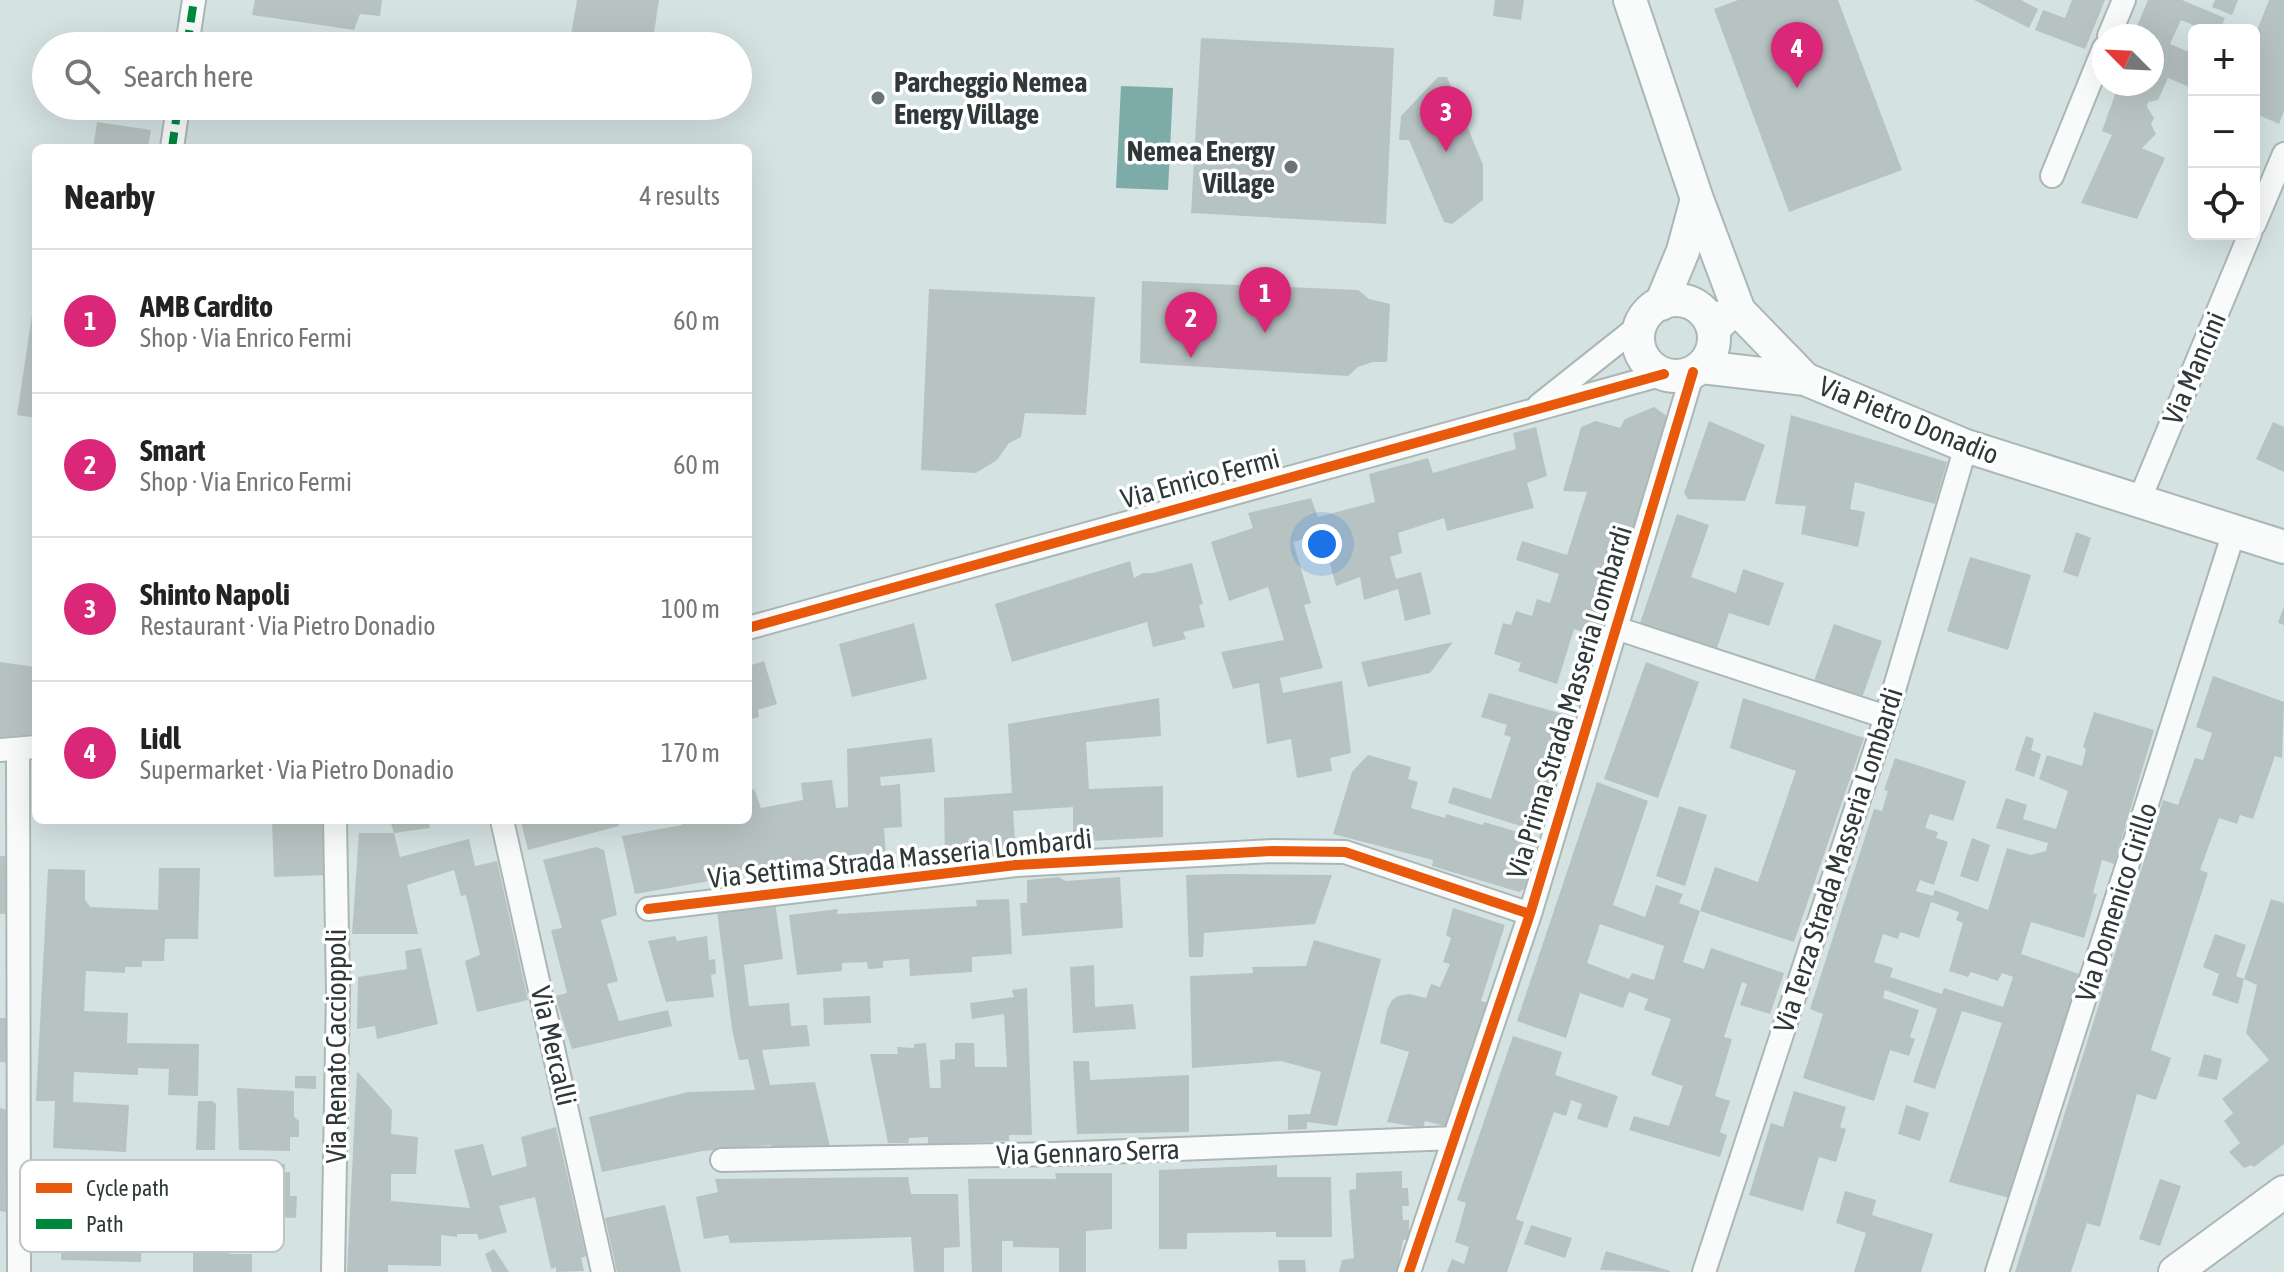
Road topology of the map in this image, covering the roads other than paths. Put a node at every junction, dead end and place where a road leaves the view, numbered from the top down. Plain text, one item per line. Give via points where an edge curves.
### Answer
1 (194, 0) edge
2 (1630, 0) edge
3 (2124, 0) edge
4 (2114, 24) edge
5 (189, 32) edge
6 (2092, 78) edge
7 (176, 120) edge
8 (173, 144) edge
9 (2284, 154) edge
10 (2052, 176) dead end
11 (1697, 199) junction
12 (2260, 211) edge
13 (2248, 240) edge
14 (1739, 311) junction
15 (1651, 314) junction
16 (1710, 324) junction
17 (1686, 371) junction
18 (1805, 379) junction
19 (1528, 413) junction
20 (1966, 446) junction
21 (2139, 501) junction
22 (2234, 532) junction
23 (2284, 547) edge
24 (752, 627) edge
25 (1616, 628) junction
26 (1886, 717) junction
27 (18, 749) edge
28 (335, 824) edge
29 (503, 824) edge
30 (648, 909) dead end
31 (1530, 914) junction
32 (1454, 1138) junction
33 (722, 1160) dead end
34 (2284, 1192) edge
35 (2185, 1270) edge
36 (19, 1272) edge
37 (333, 1272) edge
38 (603, 1272) edge
39 (1409, 1272) edge
40 (1704, 1272) edge
41 (1997, 1272) edge

1 - 5 street
2 - 11 main road, Via Pietro Donadio
3 - 4 street
6 - 10 street
7 - 8 street
9 - 12 street
11 - 14 main road, Via Pietro Donadio
11 - 15 main road via 1683,251
13 - 21 street, Via Mancini
14 - 16 street
14 - 18 main road, Via Pietro Donadio
15 - 16 main road via 1670,301 1689,303
15 - 17 main road via 1639,334 1642,354 1655,370
15 - 19 street, Via Enrico Fermi
16 - 17 main road via 1711,352
17 - 18 main road
17 - 19 street, Via Enrico Fermi
17 - 25 street, Via Prima Strada Masseria Lombardi
18 - 20 main road, Via Pietro Donadio
19 - 24 street, Via Enrico Fermi
20 - 21 main road, Via Pietro Donadio
20 - 26 street, Via Terza Strada Masseria Lombardi
21 - 22 main road, Via Pietro Donadio
22 - 23 main road, Via Pietro Donadio
22 - 41 street, Via Domenico Cirillo
25 - 26 street
25 - 31 street, Via Prima Strada Masseria Lombardi
26 - 40 street, Via Terza Strada Masseria Lombardi
27 - 36 street
28 - 37 street, Via Renato Caccioppoli
29 - 38 street, Via Mercalli
30 - 31 street, Via Settima Strada Masseria Lombardi via 1016,865 1273,851 1345,852
31 - 32 street, Via Prima Strada Masseria Lombardi
32 - 33 street, Via Gennaro Serra
32 - 39 street, Via Prima Strada Masseria Lombardi
34 - 35 main road

